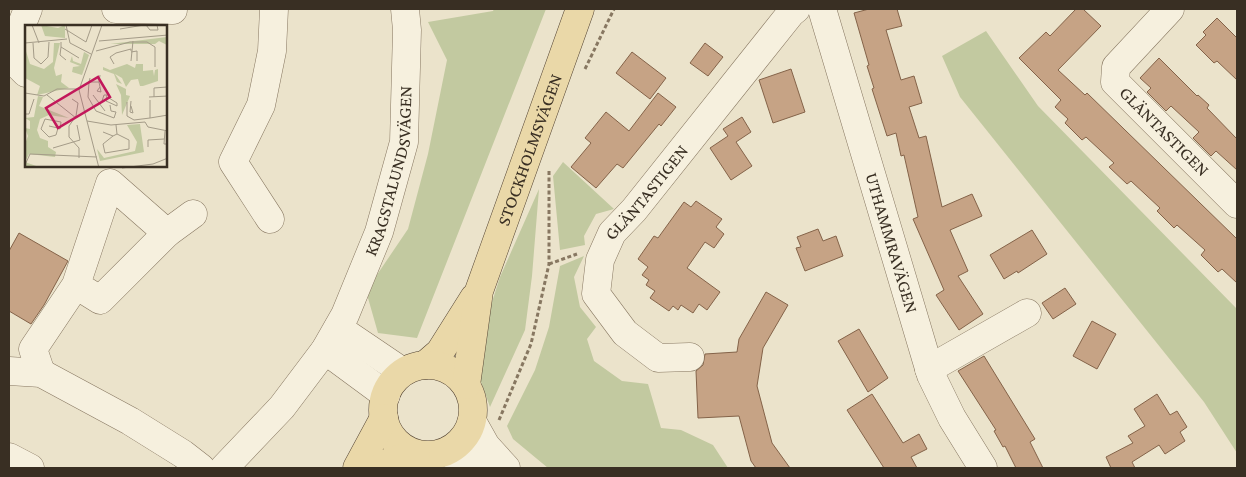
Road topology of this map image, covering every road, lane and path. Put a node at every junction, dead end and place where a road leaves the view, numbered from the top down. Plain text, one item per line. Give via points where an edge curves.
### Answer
1 (28, 9) edge
2 (274, 9) edge
3 (405, 9) edge
4 (580, 9) edge
5 (614, 9) edge
6 (796, 9) edge
7 (822, 9) edge
8 (1170, 9) edge
9 (118, 13) edge
10 (170, 13) edge
11 (17, 62) edge
12 (585, 69) dead end
13 (548, 169) dead end
14 (1237, 204) edge
15 (193, 214) dead end
16 (270, 219) dead end
17 (167, 233) junction
18 (76, 285) junction
19 (479, 291) junction
20 (1027, 313) dead end
21 (332, 339) junction
22 (690, 357) dead end
23 (414, 368) junction
24 (929, 369) junction
25 (9, 372) edge
26 (41, 374) junction
27 (466, 385) junction
28 (385, 406) junction
29 (472, 421) junction
30 (446, 452) junction
31 (416, 454) junction
32 (9, 457) edge
33 (483, 457) edge
34 (30, 468) edge
35 (201, 468) edge
36 (224, 468) edge
37 (357, 468) edge
38 (380, 468) edge
39 (506, 468) edge
40 (983, 468) edge

1 - 11 street via 14,44
2 - 16 street via 272,51 261,105 233,162
3 - 21 street, KRAGSTALUNDSVÄGEN via 404,142 379,232
4 - 19 main road, STOCKHOLMSVÄGEN
5 - 12 path
6 - 22 street, GLÄNTASTIGEN via 612,233 600,260 596,294 625,333 658,358
7 - 24 street, UTHAMMRAVÄGEN
8 - 14 street, GLÄNTASTIGEN via 1116,67 1115,82
9 - 10 street
13 - 33 path via 550,264 531,344
15 - 17 street
17 - 18 street via 100,300
17 - 18 street via 110,183
18 - 26 street via 33,349
19 - 23 main road, STOCKHOLMSVÄGEN via 440,352
19 - 27 main road, STOCKHOLMSVÄGEN
20 - 24 street
21 - 23 street
21 - 28 street
21 - 36 street, KRAGSTALUNDSVÄGEN via 282,407
23 - 27 main road via 439,366 453,372
23 - 28 main road via 392,382
24 - 40 street, UTHAMMRAVÄGEN via 952,418
25 - 26 street
26 - 35 street via 130,421
27 - 29 main road via 472,399
28 - 31 main road via 386,427 394,440
28 - 37 main road
29 - 30 main road via 466,435
29 - 33 street
30 - 31 main road
30 - 33 street
31 - 38 main road via 391,461
32 - 34 street
33 - 39 street

